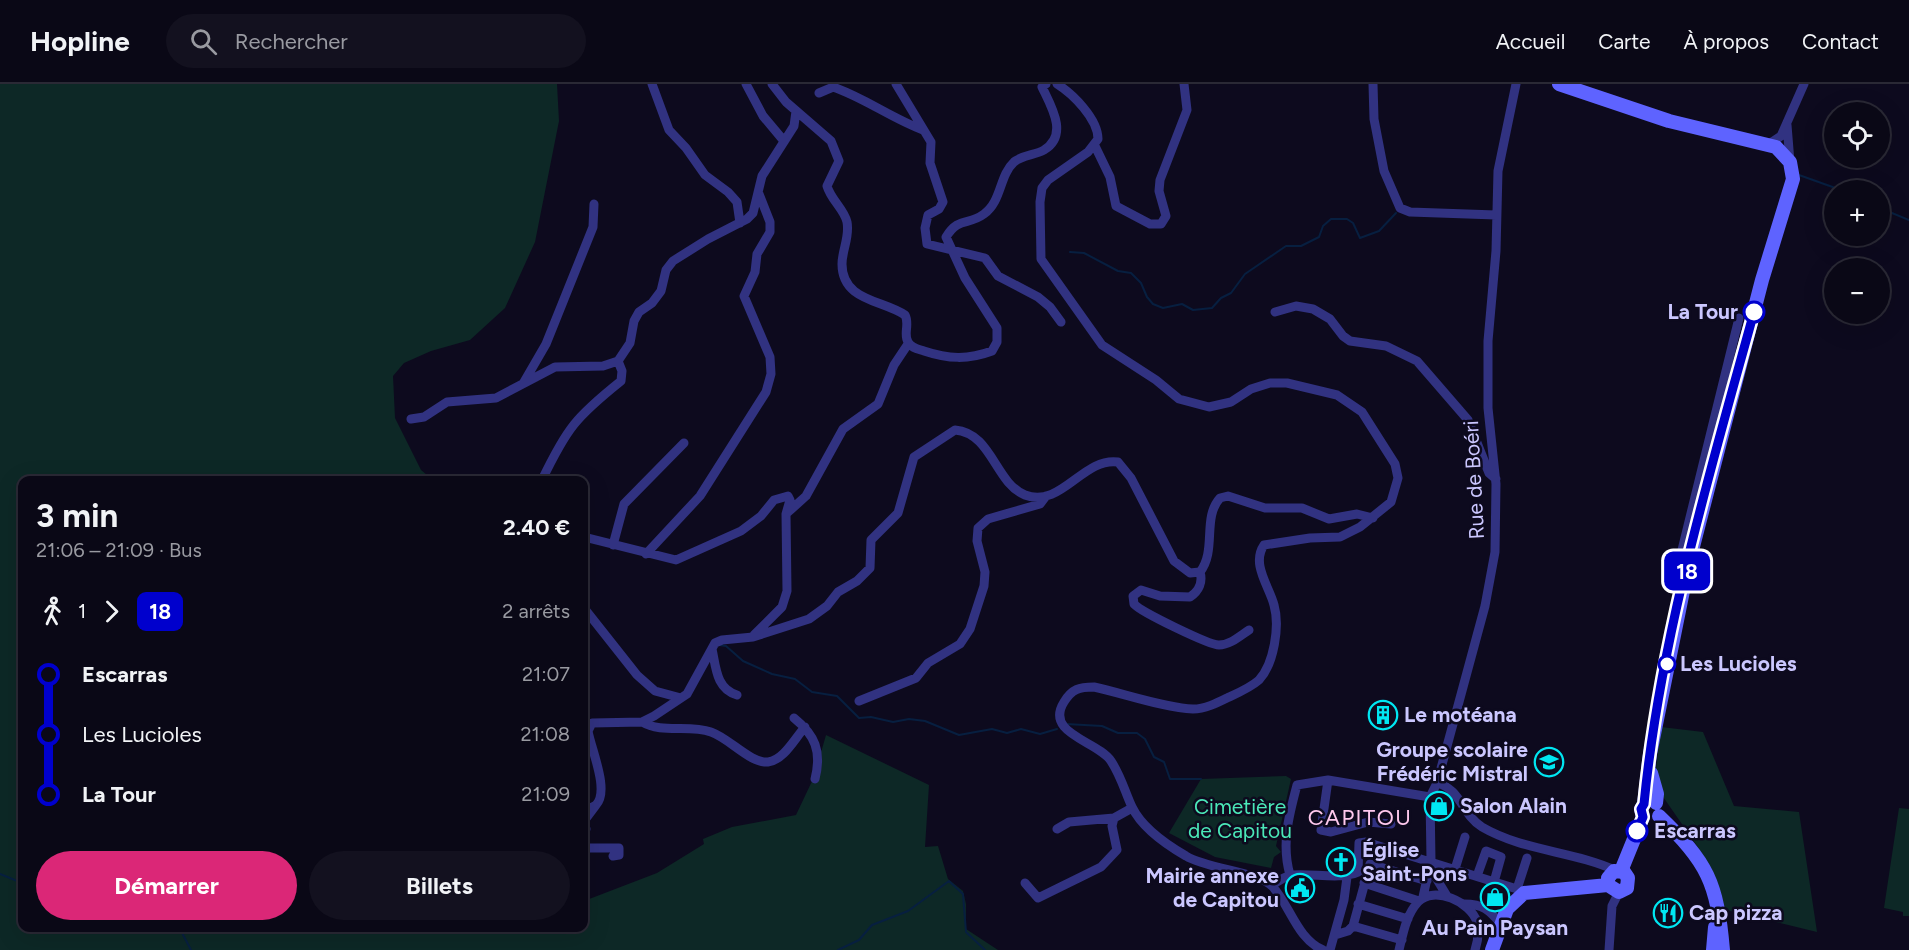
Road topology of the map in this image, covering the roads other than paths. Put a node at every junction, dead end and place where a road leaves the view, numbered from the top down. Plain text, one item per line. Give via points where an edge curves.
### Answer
1 (652, 84) edge
2 (746, 84) edge
3 (772, 84) edge
4 (896, 84) edge
5 (1031, 84) edge
6 (1057, 84) edge
7 (1184, 84) edge
8 (1373, 84) edge
9 (1516, 84) edge
10 (1560, 84) edge
11 (1804, 84) edge
12 (1044, 86) edge
13 (819, 93) dead end
14 (796, 111) junction
15 (1787, 125) junction
16 (923, 130) junction
17 (784, 141) junction
18 (1769, 144) junction
19 (1095, 146) junction
20 (1790, 162) junction
21 (758, 192) junction
22 (594, 204) dead end
23 (1497, 215) junction
24 (740, 223) junction
25 (950, 248) junction
26 (1275, 312) dead end
27 (1739, 318) dead end
28 (1061, 322) dead end
29 (908, 344) junction
30 (618, 361) junction
31 (524, 382) junction
32 (411, 419) dead end
33 (684, 443) dead end
34 (544, 476) edge
35 (1496, 479) junction
36 (1046, 496) junction
37 (786, 514) junction
38 (1373, 518) junction
39 (588, 538) edge
40 (613, 545) junction
41 (646, 554) junction
42 (1688, 566) junction
43 (1200, 572) junction
44 (588, 613) edge
45 (1249, 630) dead end
46 (753, 637) junction
47 (712, 649) junction
48 (737, 695) dead end
49 (681, 698) junction
50 (859, 701) dead end
51 (794, 718) dead end
52 (642, 722) junction
53 (805, 726) junction
54 (815, 779) dead end
55 (1328, 780) junction
56 (1437, 783) junction
57 (1431, 797) junction
58 (596, 805) junction
59 (1132, 808) junction
60 (588, 809) edge
61 (1651, 810) junction
62 (588, 816) edge
63 (1114, 818) junction
64 (1391, 824) dead end
65 (1057, 829) dead end
66 (1465, 837) dead end
67 (588, 848) edge
68 (613, 856) dead end
69 (1527, 858) dead end
70 (1431, 864) junction
71 (1455, 869) junction
72 (1619, 871) junction
73 (1290, 875) junction
74 (1477, 876) junction
75 (1347, 877) junction
76 (1427, 881) junction
77 (1494, 882) junction
78 (1025, 883) dead end
79 (1364, 883) junction
80 (1271, 885) junction
81 (1613, 888) junction
82 (1520, 891) junction
83 (1447, 896) junction
84 (1421, 899) junction
85 (1358, 904) junction
86 (1464, 904) junction
87 (1719, 914) junction
88 (1408, 919) junction
89 (1501, 924) junction
90 (1353, 926) junction
91 (1335, 935) junction
92 (1400, 945) edge
93 (1323, 950) edge
94 (1330, 950) edge
95 (1475, 950) edge
96 (1492, 950) edge
97 (1609, 950) edge
98 (1713, 950) edge
99 (1723, 950) edge

1 - 24 street via 669,130 705,175 737,202
2 - 17 street via 763,116
3 - 14 street
4 - 16 street
5 - 12 street
6 - 19 street via 1067,90 1095,124
7 - 19 street via 1187,110 1160,180 1166,216 1161,224 1150,224 1116,206 1110,177
8 - 23 street via 1374,119 1384,171 1400,208 1410,212
9 - 23 street, Rue de Boéri via 1498,171
10 - 18 main road via 1669,121
11 - 15 street
12 - 25 street via 1057,119 1054,140 1045,150 1015,161 1005,174 996,202 983,214 953,225 946,237
13 - 16 street via 830,87 851,93
14 - 17 street via 794,126
14 - 29 street via 831,141 839,161 827,186 848,224 842,273 858,294 905,315 909,322
15 - 18 street via 1781,136
15 - 20 street
16 - 25 street via 931,142 930,163 943,202 927,215 927,244
17 - 21 street via 762,176
18 - 20 main road via 1782,151
19 - 38 street via 1042,188 1041,260 1101,345 1179,399 1209,407 1231,402 1270,383 1337,395 1354,404 1395,464 1398,478 1391,502
20 - 42 main road via 1793,179 1762,280
21 - 24 street via 753,213
21 - 41 street via 771,226 744,296 770,357 769,383 753,415 700,496
22 - 31 street via 593,227 546,344
23 - 35 street, Rue de Boéri via 1487,364
24 - 30 street via 673,261 666,270 661,291 634,321 630,343
25 - 28 street via 985,258 998,276 1038,297
25 - 29 street via 997,328 997,342 992,351 960,359 942,357
26 - 35 street via 1296,306 1313,309 1350,341 1386,346 1417,361 1468,420 1489,473
27 - 42 street via 1681,554 1680,562
29 - 37 street via 894,365 878,404 843,429 806,496
30 - 31 street via 603,366 555,367
30 - 34 street via 621,381 577,417
31 - 32 street via 496,398 447,402 424,417
33 - 40 street via 624,504
35 - 56 street, Rue de Boéri via 1495,552 1485,606
36 - 43 street via 1102,462 1118,462 1131,478 1174,561 1190,573
36 - 46 street via 1025,495 1015,488 985,447 970,434 955,430 914,457 898,513 871,540 871,562 866,574 838,592 816,616
36 - 50 street via 1040,504 988,519 978,528 984,586 970,629 960,644 928,663 916,678
37 - 41 street via 788,496 774,500 741,531 684,558
37 - 46 street via 788,591 785,600
38 - 43 street via 1357,514 1329,519 1302,508 1265,508 1228,496 1220,498 1212,513 1208,555
38 - 59 street via 1340,537 1264,545 1259,562 1275,605 1276,628 1266,669 1248,688 1214,705 1194,709 1094,687 1072,691 1060,711 1064,729 1092,743 1110,759
39 - 40 street
40 - 41 street
42 - 61 main road via 1650,754 1658,794
43 - 45 street via 1200,585 1190,597 1160,596 1141,590 1133,596 1134,604 1213,644 1228,643
44 - 49 street via 637,675 655,691
46 - 47 street via 722,640
47 - 48 street via 720,683 726,691
47 - 49 street via 693,686
49 - 52 street
51 - 53 street
52 - 53 street via 654,727 712,732 763,762 785,752
52 - 58 street via 596,722 588,727 602,783
53 - 54 street via 816,743
55 - 57 street
55 - 64 street via 1321,830 1331,832 1368,822
55 - 73 street via 1297,785 1285,842
56 - 57 street, Rue de Boéri
56 - 72 street via 1454,791 1481,826
57 - 70 street, Rue de Boéri
58 - 60 street
58 - 62 street
59 - 63 street
59 - 80 street via 1153,834 1187,857
61 - 72 main road
61 - 87 main road via 1691,847 1712,882
63 - 65 street via 1069,822
63 - 78 street via 1117,850 1101,867 1038,898
66 - 71 street
67 - 68 street via 619,848 619,855
69 - 82 street
70 - 71 street
70 - 75 street via 1359,843 1358,872
70 - 76 street, Rue de Boéri
70 - 83 street
71 - 74 street
72 - 81 main road via 1627,875 1627,888
73 - 75 street
73 - 80 street
74 - 77 street
74 - 77 street via 1486,851 1501,857
75 - 91 street
76 - 79 street via 1370,864
76 - 84 street, Rue de Boéri
77 - 82 street
79 - 84 street
79 - 85 street
80 - 93 street via 1307,938
81 - 82 main road
81 - 97 street
82 - 89 main road
83 - 84 street via 1434,894
83 - 86 street
84 - 88 street, Rue de Boéri
85 - 88 street
85 - 90 street
86 - 89 street via 1486,908
86 - 95 street via 1476,920
87 - 98 main road
87 - 99 main road
88 - 92 street, Rue de Boéri
89 - 96 main road
90 - 91 street
90 - 92 street
91 - 94 street

